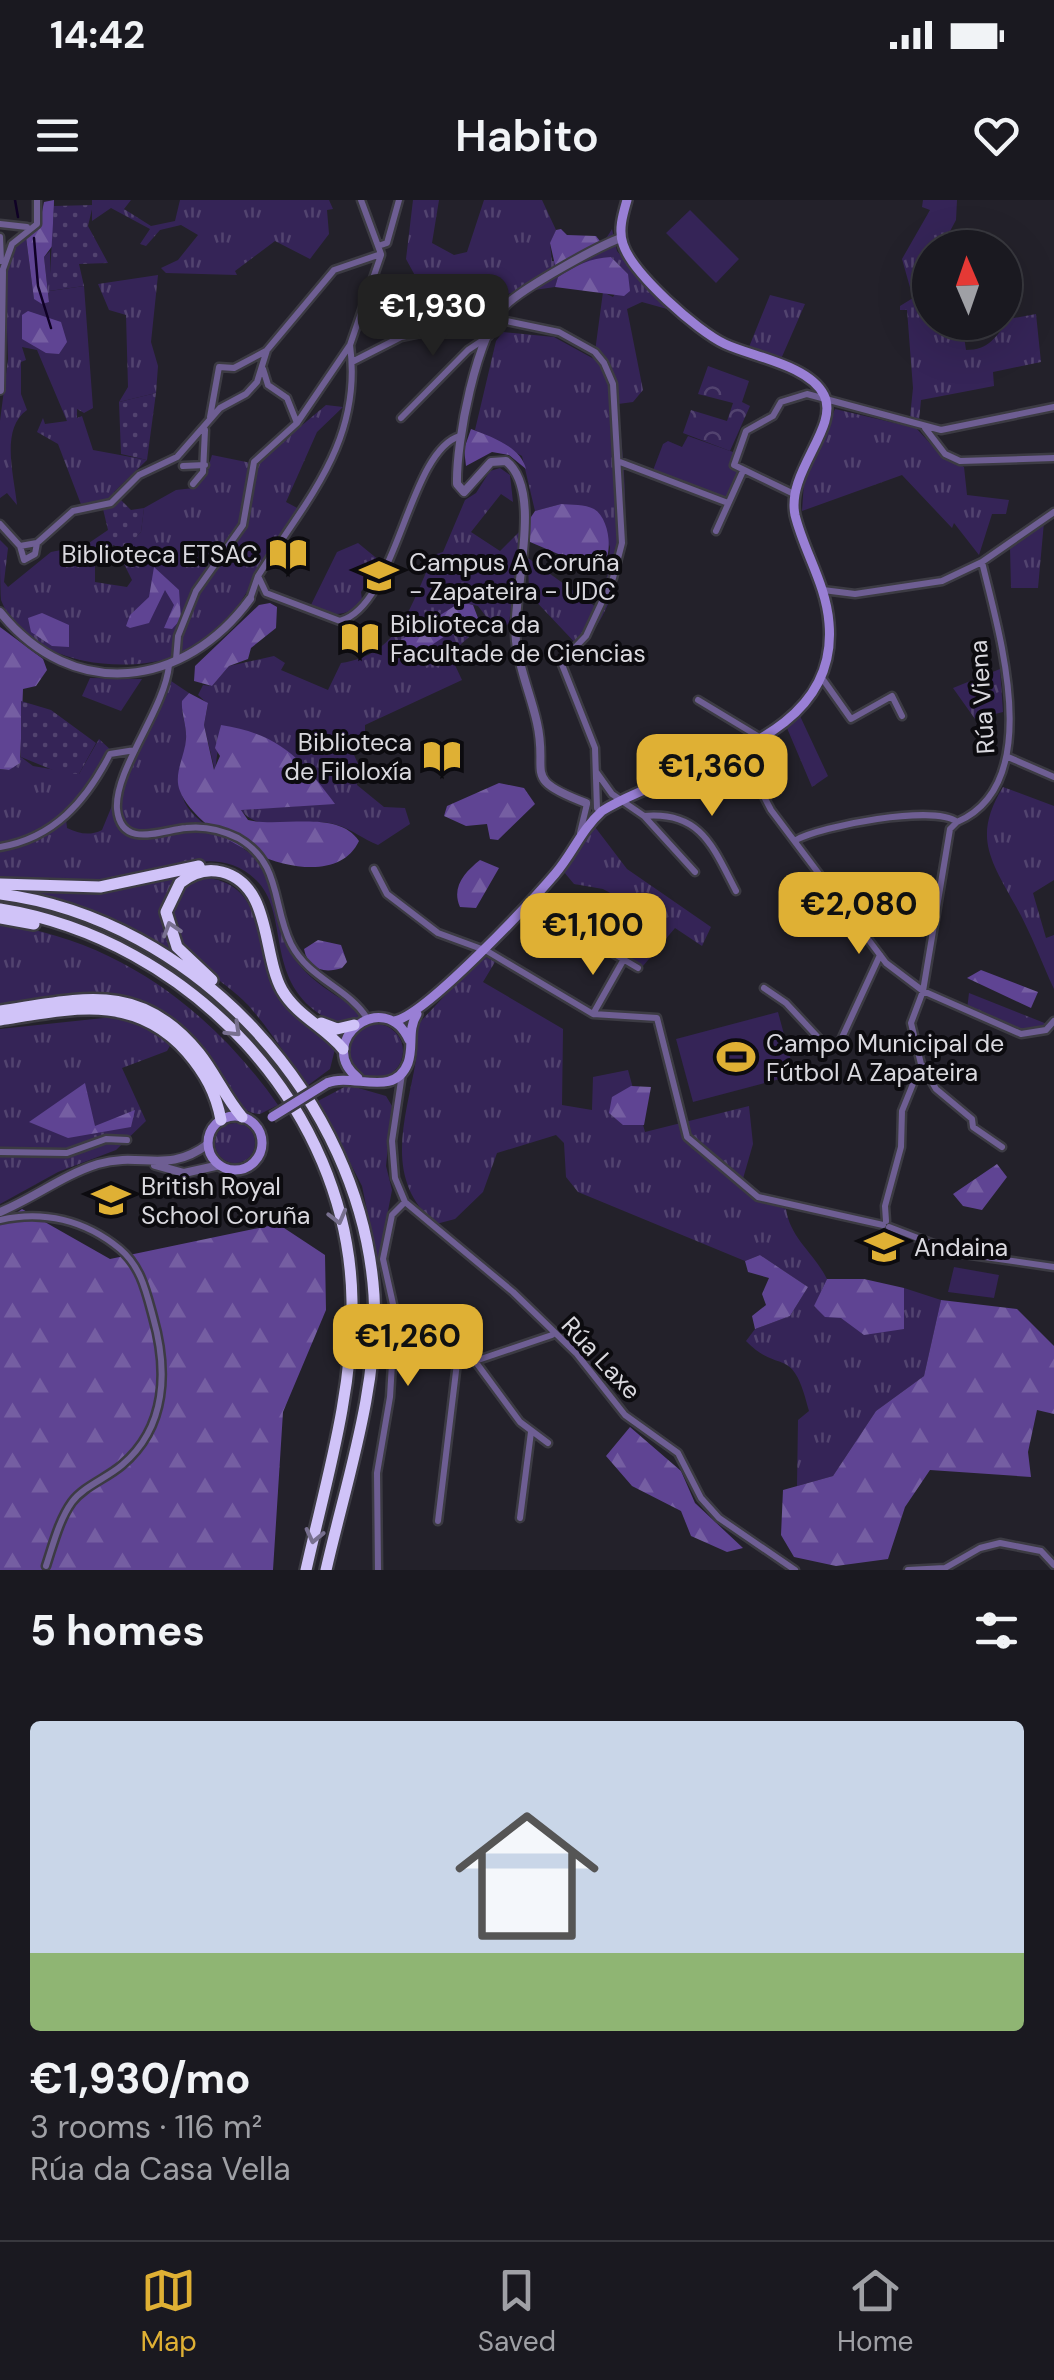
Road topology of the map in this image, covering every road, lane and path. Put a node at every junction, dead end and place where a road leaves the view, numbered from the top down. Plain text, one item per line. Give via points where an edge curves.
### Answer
1 (37, 200) edge
2 (361, 200) edge
3 (398, 200) edge
4 (628, 200) edge
5 (0, 224) edge
6 (34, 227) junction
7 (0, 238) edge
8 (622, 238) junction
9 (380, 250) junction
10 (2, 272) edge
11 (498, 318) junction
12 (490, 335) junction
13 (350, 346) junction
14 (267, 350) junction
15 (352, 362) junction
16 (263, 363) junction
17 (0, 390) edge
18 (826, 400) junction
19 (1054, 407) edge
20 (210, 418) junction
21 (401, 418) dead end
22 (297, 423) junction
23 (924, 426) junction
24 (206, 427) junction
25 (460, 436) junction
26 (1054, 458) edge
27 (620, 462) junction
28 (205, 465) junction
29 (183, 466) dead end
30 (744, 471) junction
31 (193, 484) dead end
32 (794, 494) junction
33 (728, 503) junction
34 (1054, 512) edge
35 (0, 524) edge
36 (716, 530) dead end
37 (36, 543) junction
38 (20, 546) junction
39 (982, 562) junction
40 (260, 573) junction
41 (823, 590) junction
42 (266, 593) junction
43 (275, 598) junction
44 (250, 599) junction
45 (0, 612) edge
46 (173, 664) junction
47 (822, 678) junction
48 (698, 700) dead end
49 (902, 716) dead end
50 (762, 738) junction
51 (740, 749) junction
52 (136, 750) junction
53 (1008, 756) junction
54 (597, 772) junction
55 (1054, 777) edge
56 (623, 800) junction
57 (586, 803) junction
58 (597, 808) junction
59 (644, 816) junction
60 (590, 822) junction
61 (957, 822) junction
62 (580, 835) junction
63 (796, 840) junction
64 (0, 847) edge
65 (374, 869) dead end
66 (695, 872) dead end
67 (0, 884) edge
68 (736, 891) dead end
69 (0, 894) edge
70 (0, 913) edge
71 (58, 924) junction
72 (482, 949) junction
73 (610, 952) dead end
74 (880, 955) junction
75 (624, 959) junction
76 (638, 968) dead end
77 (764, 988) dead end
78 (923, 990) junction
79 (0, 1011) edge
80 (418, 1012) junction
81 (594, 1014) junction
82 (367, 1018) junction
83 (0, 1020) edge
84 (1054, 1021) edge
85 (394, 1022) junction
86 (354, 1025) junction
87 (410, 1042) junction
88 (343, 1054) junction
89 (276, 1055) junction
90 (922, 1064) junction
91 (402, 1072) junction
92 (361, 1080) junction
93 (327, 1082) junction
94 (382, 1084) junction
95 (398, 1100) junction
96 (272, 1117) junction
97 (248, 1119) junction
98 (221, 1120) junction
99 (262, 1137) junction
100 (128, 1140) dead end
101 (208, 1144) junction
102 (1002, 1147) dead end
103 (0, 1152) edge
104 (146, 1162) junction
105 (220, 1165) junction
106 (405, 1202) junction
107 (0, 1212) edge
108 (0, 1220) edge
109 (886, 1224) junction
110 (1054, 1267) edge
111 (552, 1334) junction
112 (460, 1338) dead end
113 (458, 1361) junction
114 (474, 1362) junction
115 (531, 1431) junction
116 (548, 1444) dead end
117 (520, 1518) dead end
118 (438, 1521) dead end
119 (1054, 1564) edge
120 (46, 1566) dead end
121 (306, 1570) edge
122 (326, 1570) edge
123 (378, 1570) edge
124 (795, 1570) edge
125 (908, 1570) edge

1 - 6 street
2 - 9 street
3 - 9 street
4 - 8 main road
5 - 6 street
6 - 10 street via 12,244
7 - 10 street
8 - 11 street via 514,299
8 - 18 main road via 635,264 698,328 804,376
9 - 13 street
9 - 14 street via 334,270
10 - 17 street
11 - 12 street
11 - 15 street via 401,337
11 - 27 street via 559,332 595,352 613,384
12 - 21 street
12 - 25 street
13 - 15 street
13 - 22 street
14 - 16 street
14 - 20 street via 234,368 219,367
15 - 40 street via 353,405 304,514
16 - 20 street via 258,382
16 - 22 street via 268,385 287,398
18 - 23 street
18 - 30 street via 807,394 780,402 772,416 746,430 734,465
18 - 32 main road via 825,422
19 - 23 street via 941,430
20 - 24 street
22 - 46 street via 254,462 243,525 196,591
23 - 26 street via 945,454 960,460
24 - 28 street
24 - 37 street via 111,503 73,511
25 - 43 street via 444,444 429,469 356,615 340,622
25 - 57 street via 459,490 470,490 490,462 506,461 514,470 525,523 516,641 538,727 538,767 550,788
27 - 33 street
27 - 54 street via 617,567 586,636 561,662 595,748
28 - 29 street
28 - 31 street
30 - 32 street
30 - 33 street
32 - 41 main road via 798,529
33 - 36 street
34 - 39 street
35 - 38 street
37 - 38 street
37 - 38 street via 35,554 24,560
39 - 41 street via 930,584 856,594
39 - 53 street, Rúa Viena via 1004,663
40 - 42 street
40 - 43 street
40 - 44 street
41 - 47 main road via 830,639
42 - 43 street
42 - 44 street
44 - 46 street via 214,641
45 - 46 street via 34,645 82,668 128,673
46 - 52 street
47 - 49 street via 852,719 892,696
47 - 50 main road via 801,708
48 - 50 street
50 - 51 main road
51 - 56 main road
51 - 63 street via 771,810
52 - 64 street via 110,754 90,790 54,828
52 - 82 street via 118,802 126,829 148,837 204,828 239,839 270,872 285,930 304,965
53 - 55 street
53 - 61 street, Rúa Viena via 989,799
54 - 56 street
54 - 58 street
56 - 59 street
56 - 60 main road
57 - 58 street
57 - 62 street
58 - 60 street
59 - 66 street
59 - 68 street via 686,820 710,843
60 - 62 main road
61 - 63 street via 909,815
61 - 78 street via 937,888
62 - 72 main road via 558,872
63 - 74 street
65 - 72 street via 378,884 411,914 438,934
67 - 86 highway via 100,887 193,867 230,869 261,899 289,992 328,1027
69 - 89 highway via 71,911 154,948 226,1001
70 - 71 highway
70 - 71 highway
71 -> 121 highway via 125,949 208,1005 247,1042 317,1152 345,1245 352,1327 346,1394
72 - 80 main road
72 - 81 street
73 - 75 street
74 - 77 street via 839,1044 827,1047
74 - 78 street
75 - 76 street
75 - 81 street
78 - 84 street via 1021,1034 1046,1030
78 - 90 street via 910,1022
79 - 97 highway via 98,998 140,1005 190,1042
80 - 85 main road
80 - 87 main road
81 - 109 street via 657,1018 687,1137 758,1197
82 - 85 main road
82 - 86 main road
83 - 98 highway via 91,1007 144,1018 196,1062 217,1098
85 - 87 main road
86 - 88 main road
87 - 91 main road
89 -> 88 highway via 248,1013 170,937 167,902 188,876 220,871 247,886 283,991
88 - 92 main road
88 - 93 main road
89 - 122 highway via 346,1174 366,1232 374,1295 366,1388
90 - 102 street via 972,1127
90 - 109 street via 902,1111
91 - 94 main road
91 - 95 street
92 - 93 main road
92 - 94 main road
93 - 96 main road, bridge
94 - 95 street
95 - 106 street via 392,1159
96 - 97 main road
96 - 99 main road
97 - 98 main road
97 - 99 main road
98 - 101 main road
99 - 105 main road via 260,1156 249,1166
100 - 103 street via 106,1139 67,1153
101 - 104 street via 182,1160
101 - 105 main road
104 - 105 street via 184,1172
104 - 107 street via 94,1165
106 - 111 street, Rúa Laxe via 513,1292
106 - 123 street via 392,1215 383,1259 394,1313 377,1473
108 - 120 street via 34,1212 90,1228 127,1256 144,1282 163,1368 160,1405 144,1439 119,1468 71,1504
109 - 110 street via 957,1253
111 - 114 street
111 - 124 street, Rúa Laxe via 576,1353 625,1415 678,1453 709,1508
112 - 113 street
113 - 114 street
113 - 118 street
114 - 115 street
115 - 116 street
115 - 117 street
119 - 125 street via 1040,1551 1000,1543 945,1568

